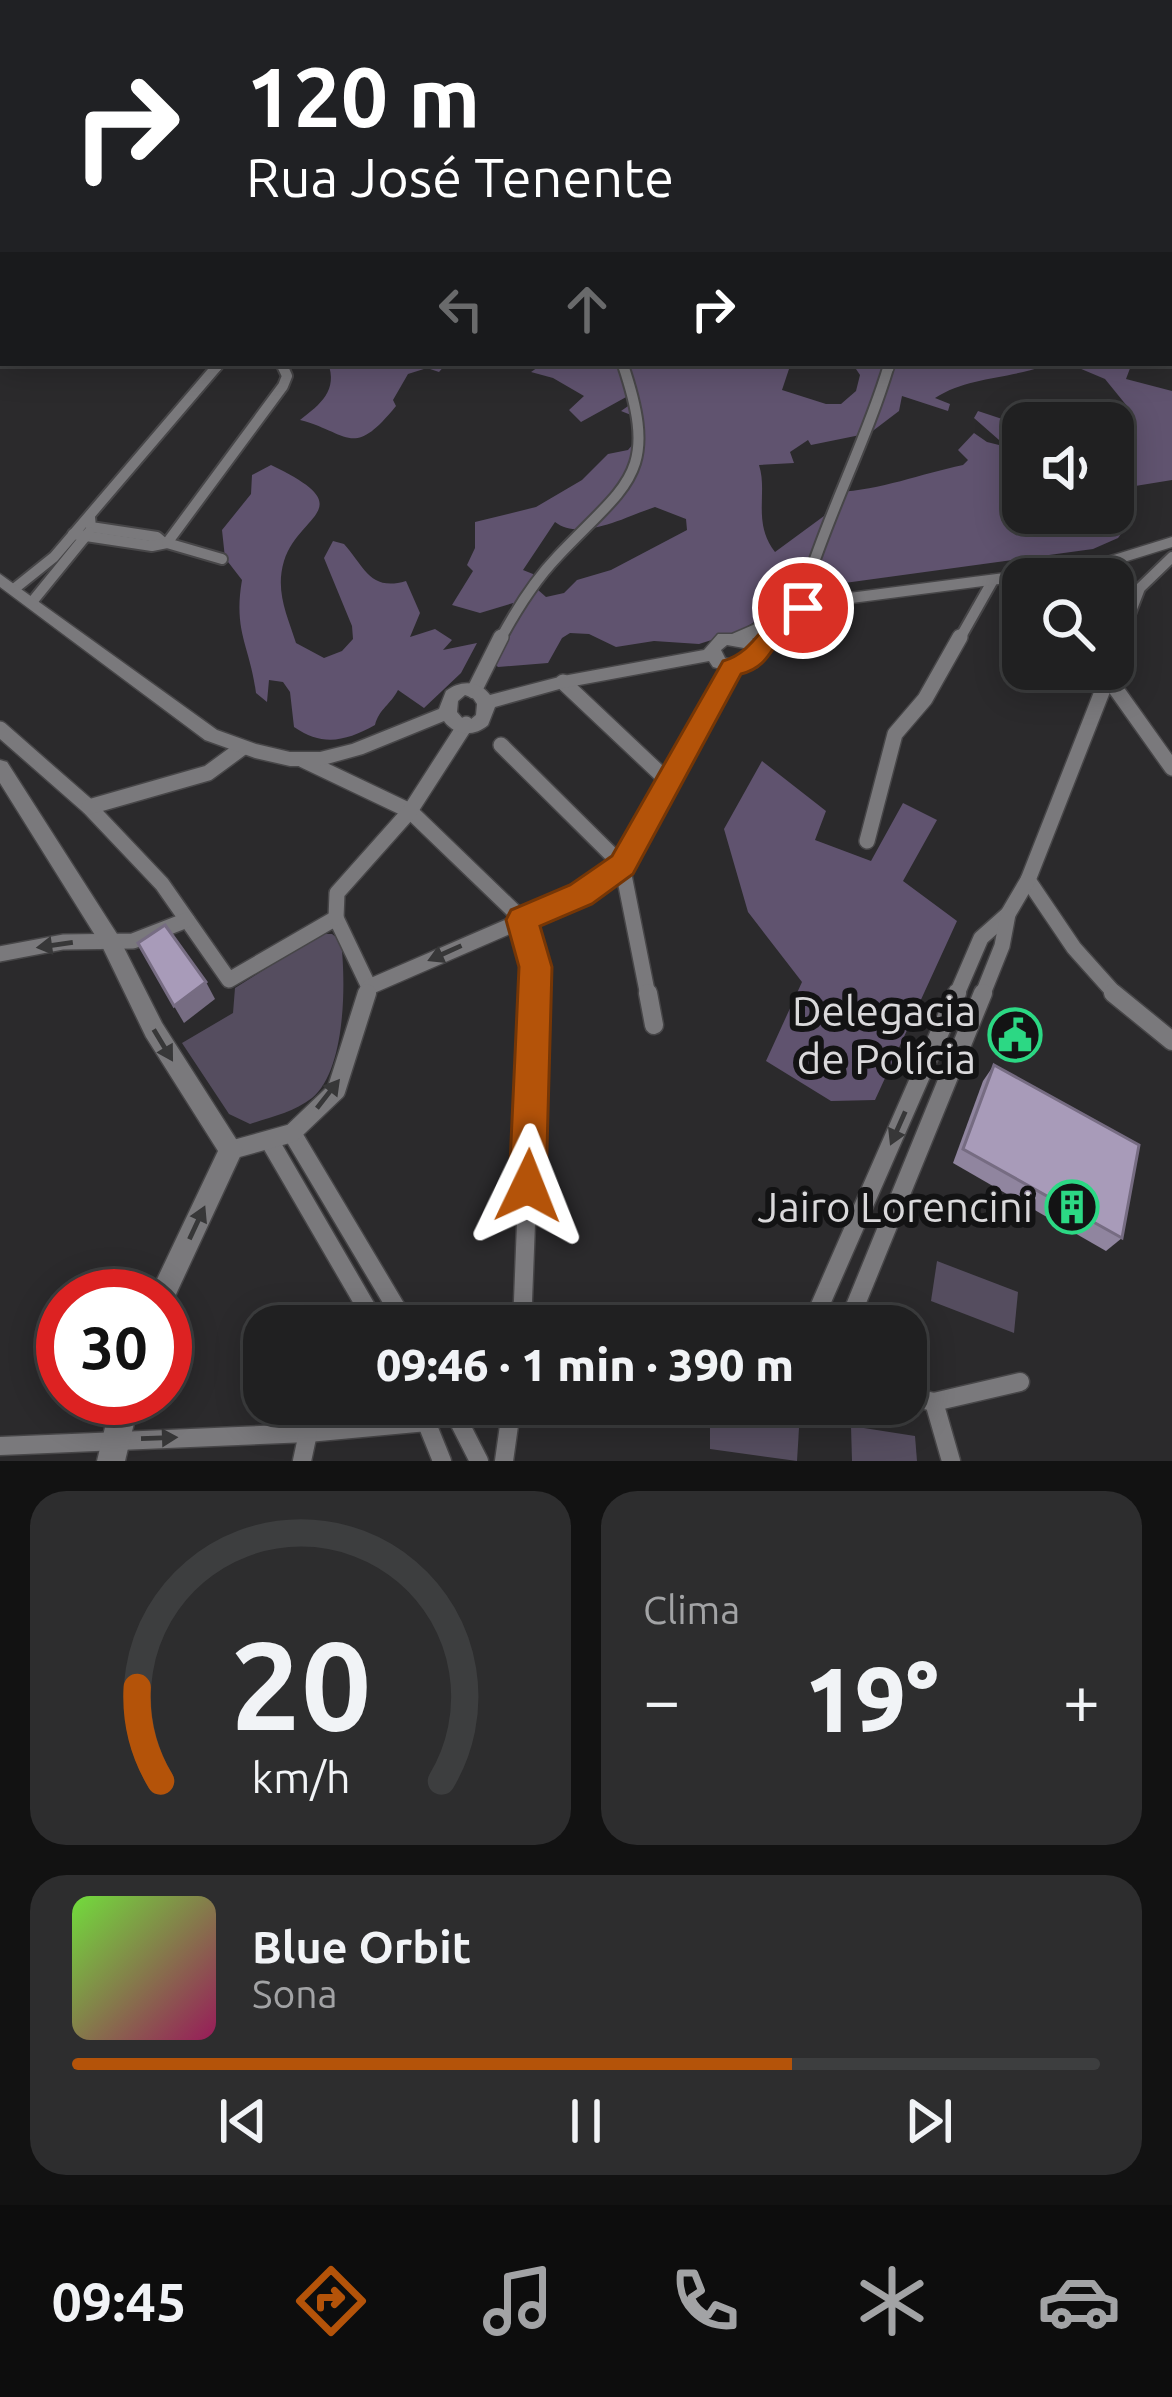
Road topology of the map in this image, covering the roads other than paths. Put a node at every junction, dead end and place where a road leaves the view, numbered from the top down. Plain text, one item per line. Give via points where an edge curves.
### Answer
1 (218, 366) edge
2 (282, 366) edge
3 (623, 366) edge
4 (889, 366) edge
5 (84, 528) junction
6 (1172, 542) edge
7 (165, 543) junction
8 (1172, 557) edge
9 (222, 559) dead end
10 (993, 580) junction
11 (7, 584) edge
12 (32, 602) junction
13 (818, 602) junction
14 (1134, 602) edge
15 (784, 619) junction
16 (738, 638) junction
17 (712, 654) junction
18 (755, 654) junction
19 (732, 668) junction
20 (563, 682) junction
21 (1102, 690) edge
22 (1123, 690) edge
23 (481, 696) junction
24 (446, 713) junction
25 (466, 724) junction
26 (0, 729) edge
27 (501, 746) dead end
28 (242, 748) junction
29 (303, 760) junction
30 (0, 767) edge
31 (1172, 768) edge
32 (669, 782) junction
33 (89, 807) junction
34 (410, 811) junction
35 (867, 841) dead end
36 (622, 865) junction
37 (1028, 880) junction
38 (1008, 914) junction
39 (336, 918) junction
40 (187, 920) junction
41 (522, 920) junction
42 (110, 940) junction
43 (0, 954) edge
44 (369, 987) junction
45 (654, 1025) dead end
46 (1172, 1041) edge
47 (292, 1132) junction
48 (269, 1140) junction
49 (231, 1150) junction
50 (356, 1245) junction
51 (336, 1257) junction
52 (175, 1269) edge
53 (365, 1305) edge
54 (394, 1305) edge
55 (524, 1305) edge
56 (820, 1305) edge
57 (856, 1305) edge
58 (1020, 1382) dead end
59 (927, 1400) edge
60 (934, 1402) junction
61 (350, 1425) edge
62 (428, 1425) edge
63 (461, 1425) edge
64 (509, 1425) edge
65 (308, 1432) junction
66 (0, 1446) edge
67 (113, 1450) edge
68 (302, 1461) edge
69 (442, 1461) edge
70 (479, 1461) edge
71 (504, 1461) edge
72 (951, 1461) edge

1 - 5 street
2 - 7 street via 283,386
3 - 23 street via 638,442 628,483 514,610
4 - 13 street via 808,580
5 - 7 street
5 - 11 street via 37,573
5 - 12 street
6 - 10 main road via 1092,567
7 - 9 street
8 - 14 street via 1154,565
10 - 13 main road
10 - 35 street via 896,734
11 - 12 main road
12 - 28 main road via 211,734
13 - 15 main road
15 - 16 main road
15 - 18 main road
16 - 17 main road via 718,641
16 - 18 main road
17 - 19 main road
17 - 20 main road
18 - 19 main road
19 - 32 street
20 - 23 main road
20 - 32 street
21 - 37 street
22 - 31 street
23 - 24 main road via 452,696
23 - 25 main road via 485,717
24 - 25 main road
24 - 29 main road
25 - 34 street
26 - 33 street
27 - 36 street
28 - 29 main road
28 - 33 street via 208,773
29 - 34 street
30 - 42 main road
32 - 36 street
33 - 40 street
34 - 39 street via 337,893
34 - 41 street
36 - 41 street via 581,895
36 - 45 street
37 - 38 street
37 - 46 street via 1109,991
38 -> 56 street via 981,938
38 - 57 street via 1002,946
39 - 40 street via 229,980
39 - 44 street
40 - 42 street via 133,941
41 -> 44 street
41 - 55 street via 536,967
42 -> 43 street
42 -> 49 main road via 154,1030
47 -> 44 street via 336,1091
47 - 48 street
47 - 50 street
48 - 49 street
48 - 51 street
52 -> 49 main road
50 - 51 street
50 - 54 street
51 - 53 street
58 - 60 street
59 - 60 street
60 - 72 street
61 - 65 street
62 - 69 street
63 - 70 street
64 - 71 street
67 -> 65 street
65 - 68 street
66 - 67 street

